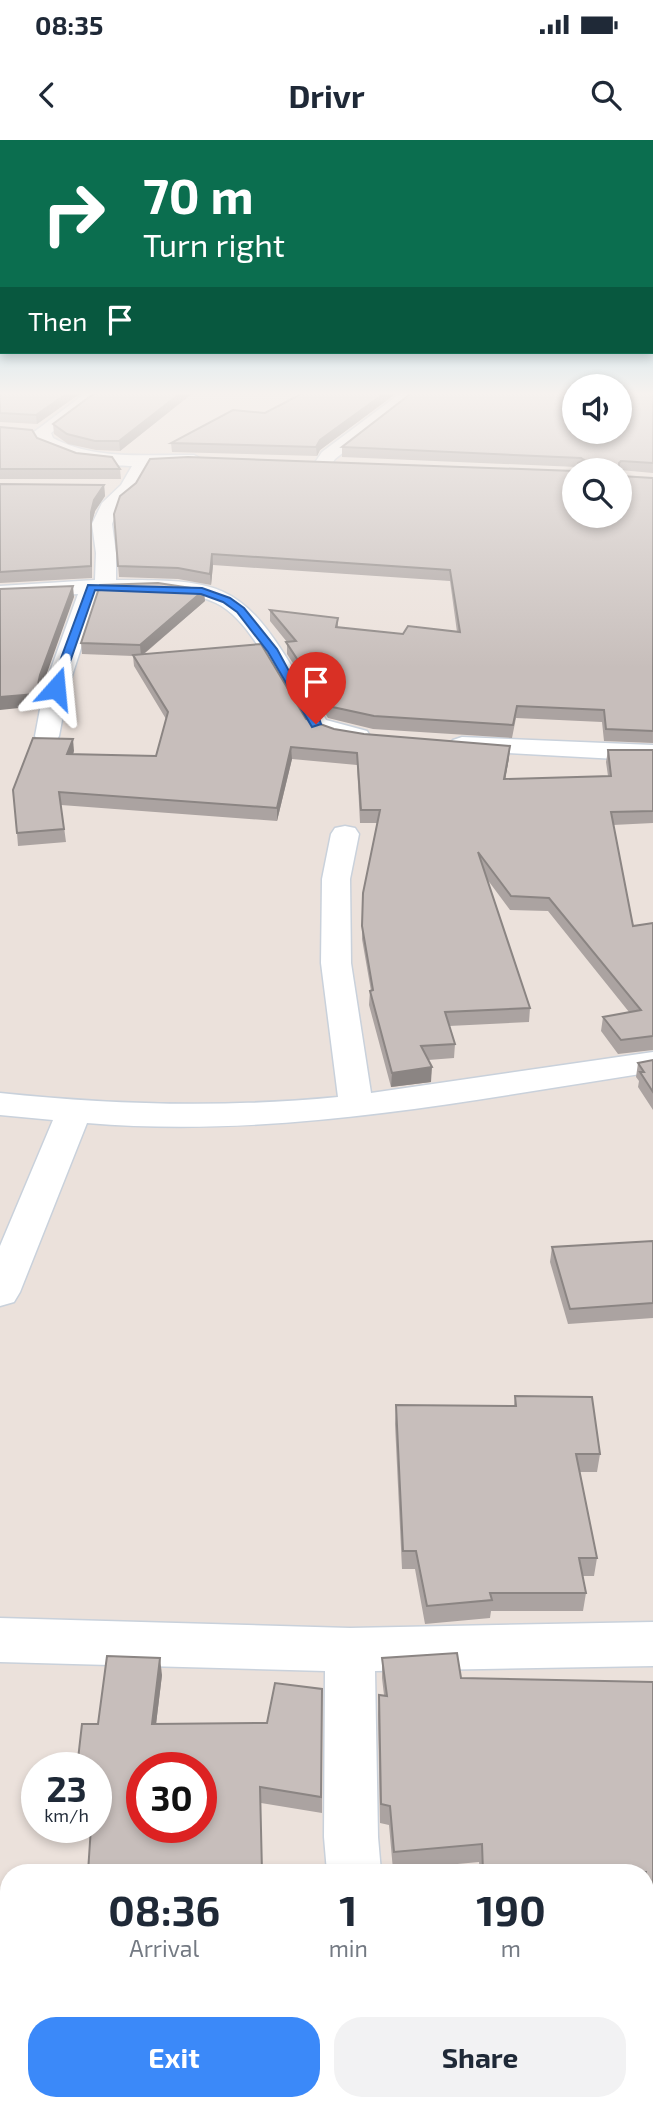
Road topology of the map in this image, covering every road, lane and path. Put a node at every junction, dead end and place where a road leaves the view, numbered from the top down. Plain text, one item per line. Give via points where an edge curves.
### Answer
1 (130, 484) edge
2 (103, 488) edge
3 (128, 488) junction
4 (98, 587) junction
5 (0, 592) edge
6 (47, 736) edge
7 (375, 738) edge
8 (440, 743) edge
9 (653, 753) edge
10 (345, 834) dead end
11 (653, 1062) edge
12 (0, 1104) edge
13 (356, 1105) junction
14 (74, 1112) junction
15 (0, 1292) edge
16 (0, 1640) edge
17 (653, 1644) edge
18 (349, 1650) junction
19 (354, 1864) edge

1 - 3 street
2 - 3 street
3 - 4 street via 111,503 102,524 106,553
4 - 5 street
4 - 6 street via 56,688
4 - 7 street via 202,591 227,600 273,651 316,724
8 - 9 street
10 - 13 street via 336,879 336,963
11 - 13 street
12 - 14 street
13 - 14 street via 254,1115
14 - 15 street
16 - 18 street
17 - 18 street
18 - 19 street

